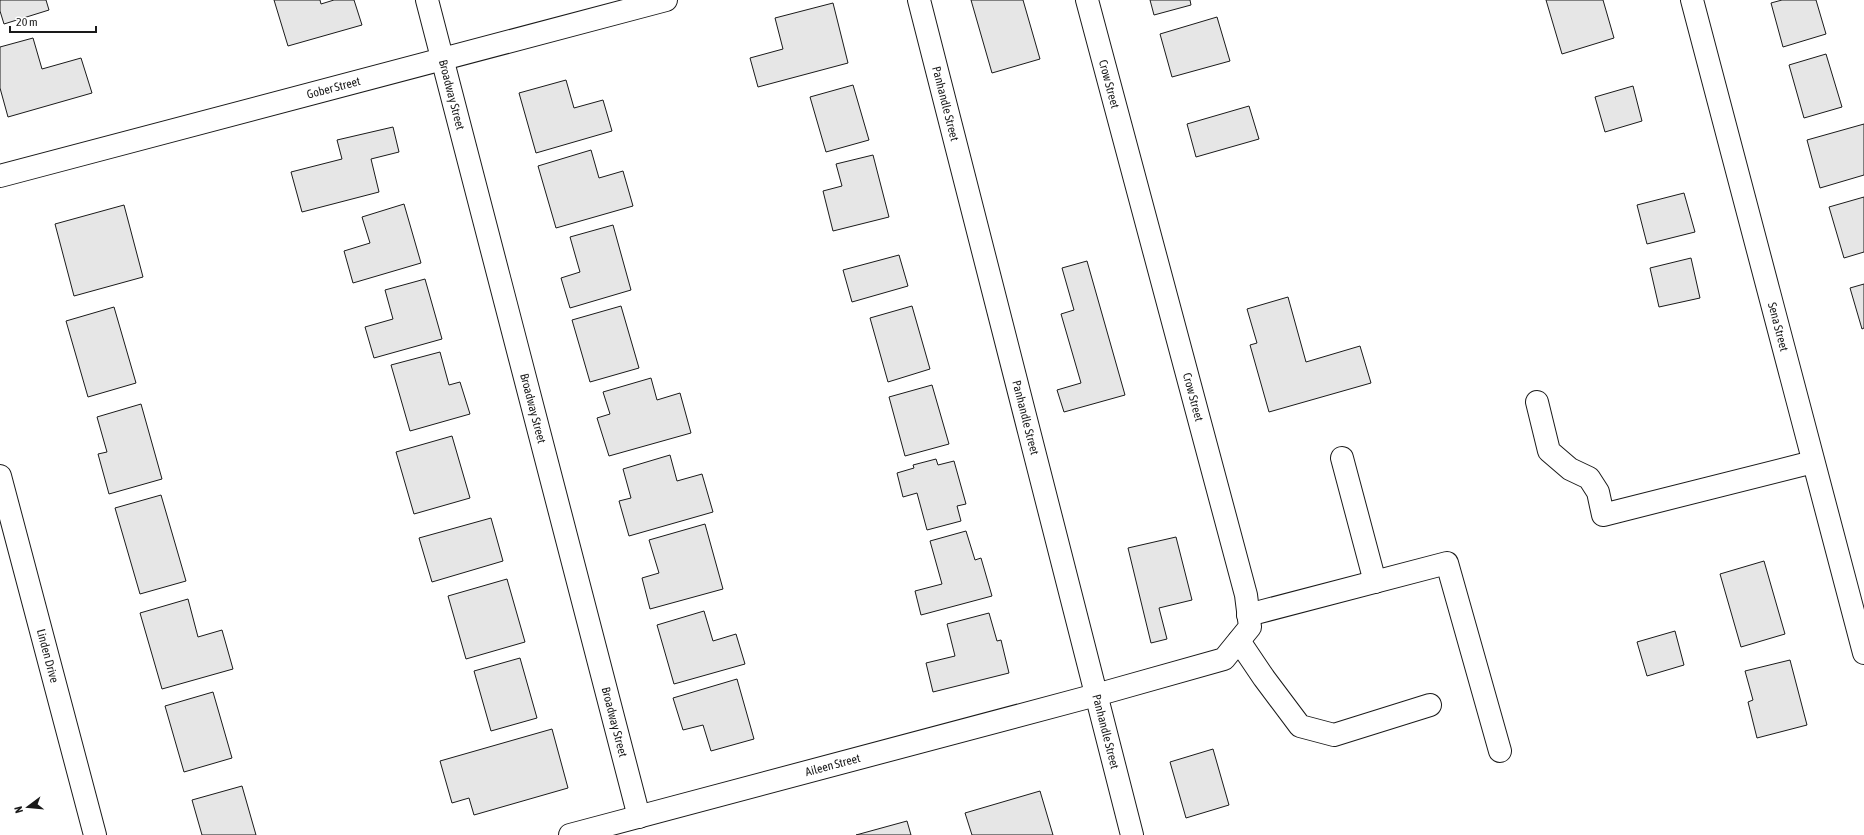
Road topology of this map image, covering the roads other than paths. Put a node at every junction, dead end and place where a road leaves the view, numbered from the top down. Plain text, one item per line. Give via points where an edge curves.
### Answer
1 (427, 0) edge
2 (666, 0) edge
3 (919, 0) edge
4 (1087, 0) edge
5 (1692, 0) edge
6 (443, 59) junction
7 (0, 176) edge
8 (1537, 402) dead end
9 (1342, 458) dead end
10 (1814, 462) junction
11 (0, 476) edge
12 (1375, 582) junction
13 (1248, 615) junction
14 (1239, 641) junction
15 (1864, 653) edge
16 (1096, 695) junction
17 (1430, 706) dead end
18 (1500, 751) dead end
19 (639, 817) junction
20 (95, 835) edge
21 (570, 835) edge
22 (1132, 835) edge

1 - 6 street, Broadway Street
2 - 6 street, Gober Street
3 - 16 street, Panhandle Street
4 - 13 street, Crow Street via 1246,595
5 - 10 street, Sena Street
6 - 7 street, Gober Street
6 - 19 street, Broadway Street
8 - 10 street via 1549,451 1570,469 1589,478 1598,492 1603,515
9 - 12 street
10 - 15 street, Sena Street
11 - 20 street, Linden Drive
12 - 13 street
12 - 18 street via 1447,563
13 - 14 street, Crow Street via 1250,627
14 - 16 street, Crow Street via 1224,659
14 - 17 street via 1300,726 1334,735
16 - 19 street, Aileen Street
16 - 22 street, Panhandle Street
19 - 21 street, Aileen Street

